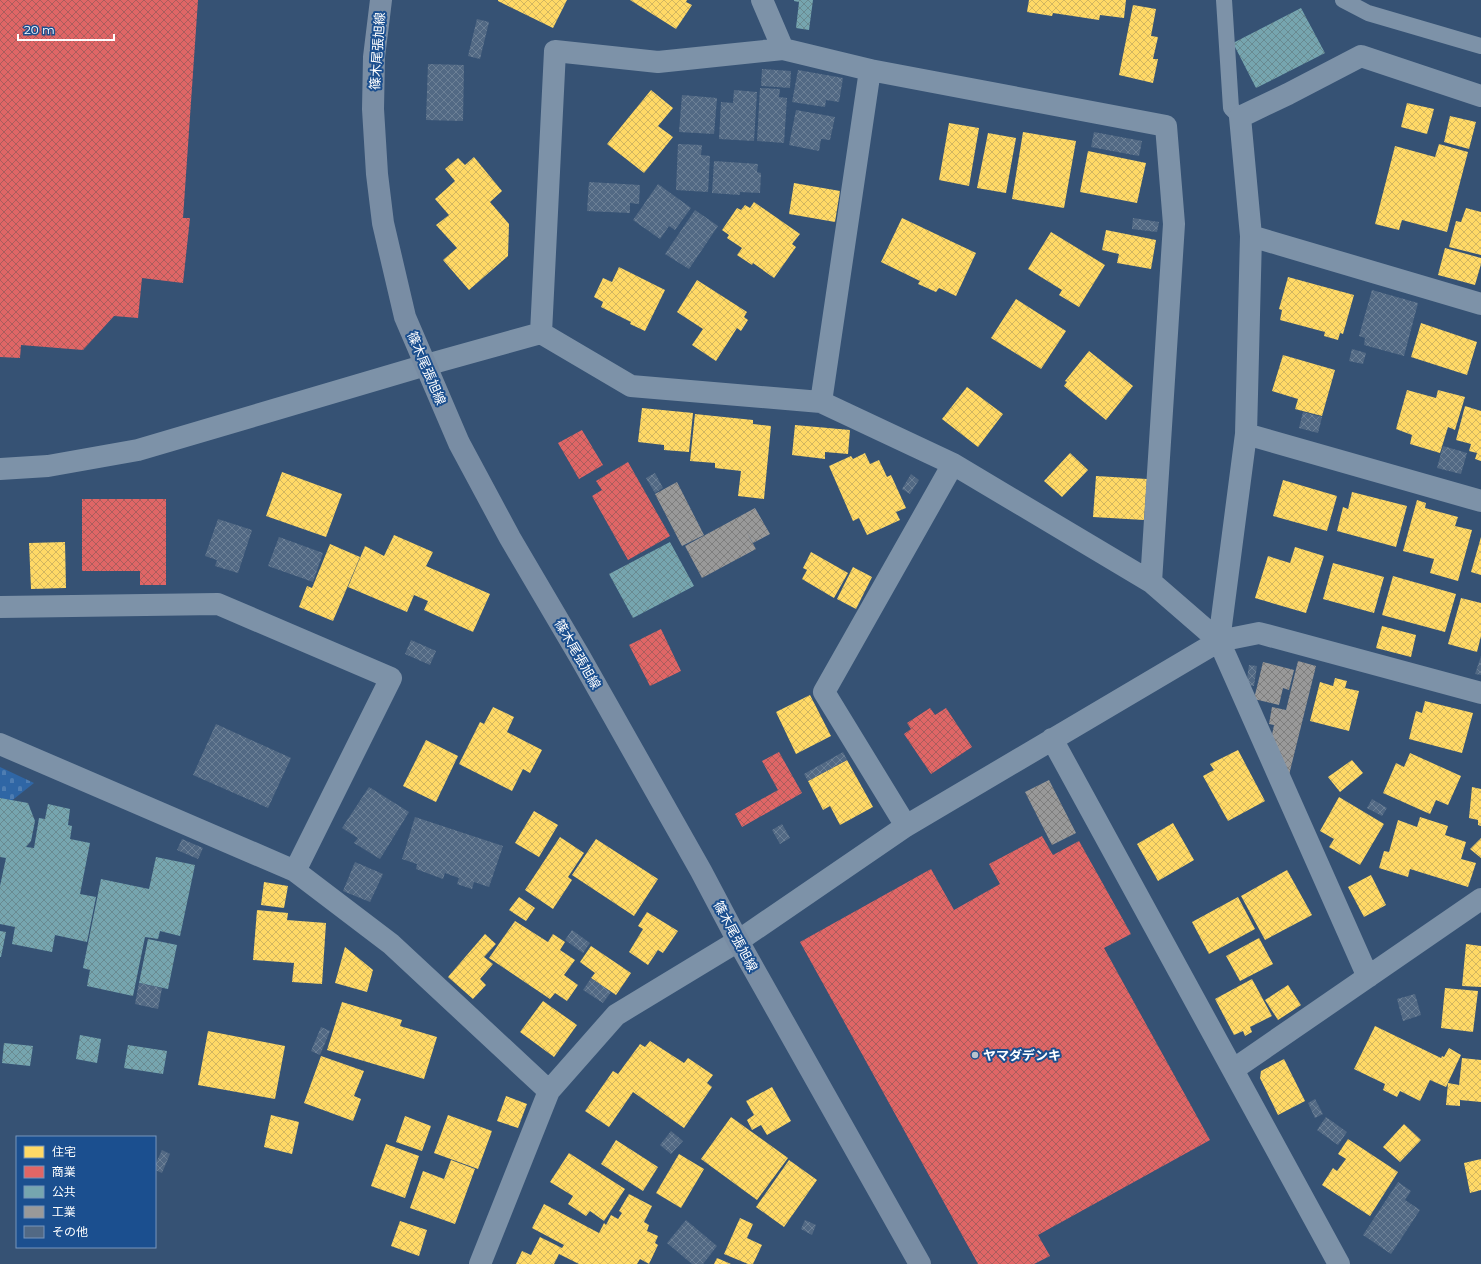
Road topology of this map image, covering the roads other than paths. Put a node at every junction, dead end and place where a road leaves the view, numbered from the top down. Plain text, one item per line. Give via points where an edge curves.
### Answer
1 (381, 0) edge
2 (762, 0) edge
3 (1224, 0) edge
4 (1343, 0) edge
5 (1481, 46) edge
6 (783, 49) junction
7 (870, 70) junction
8 (1481, 96) edge
9 (1240, 117) junction
10 (1251, 236) junction
11 (1481, 304) edge
12 (541, 333) junction
13 (426, 365) junction
14 (821, 402) junction
15 (1246, 434) junction
16 (953, 464) junction
17 (0, 469) edge
18 (1481, 501) edge
19 (1151, 582) junction
20 (0, 607) edge
21 (1219, 641) junction
22 (1481, 693) edge
23 (1052, 739) junction
24 (0, 744) edge
25 (906, 826) junction
26 (295, 871) junction
27 (1481, 899) edge
28 (738, 941) junction
29 (1368, 977) junction
30 (1234, 1069) junction
31 (549, 1091) junction
32 (480, 1264) edge
33 (920, 1264) edge
34 (1339, 1264) edge

1 - 13 main road, 篠木尾張旭線 via 374,57 373,109 383,223 405,317
2 - 6 street
3 - 9 lane via 1231,108
4 - 5 lane via 1368,13
6 - 7 street
6 - 12 street via 658,62 555,51
7 - 14 street
7 - 19 street via 1166,126 1174,224
8 - 9 street via 1361,56
9 - 10 street
10 - 11 street
10 - 15 street
12 - 13 street
12 - 14 street via 631,386
13 - 17 street via 138,450 48,466
13 - 28 main road, 篠木尾張旭線 via 466,457 701,871
14 - 16 street
15 - 18 street
15 - 21 street
16 - 19 street
16 - 25 street via 824,692
19 - 21 street
20 - 26 street via 218,604 391,678
21 - 22 street via 1259,633
21 - 23 street
21 - 29 street
23 - 25 street
23 - 30 street
24 - 26 street
25 - 28 street
26 - 31 street via 391,944
27 - 29 street
28 - 31 street via 616,1014
28 - 33 main road, 篠木尾張旭線
29 - 30 street
30 - 34 street
31 - 32 street

